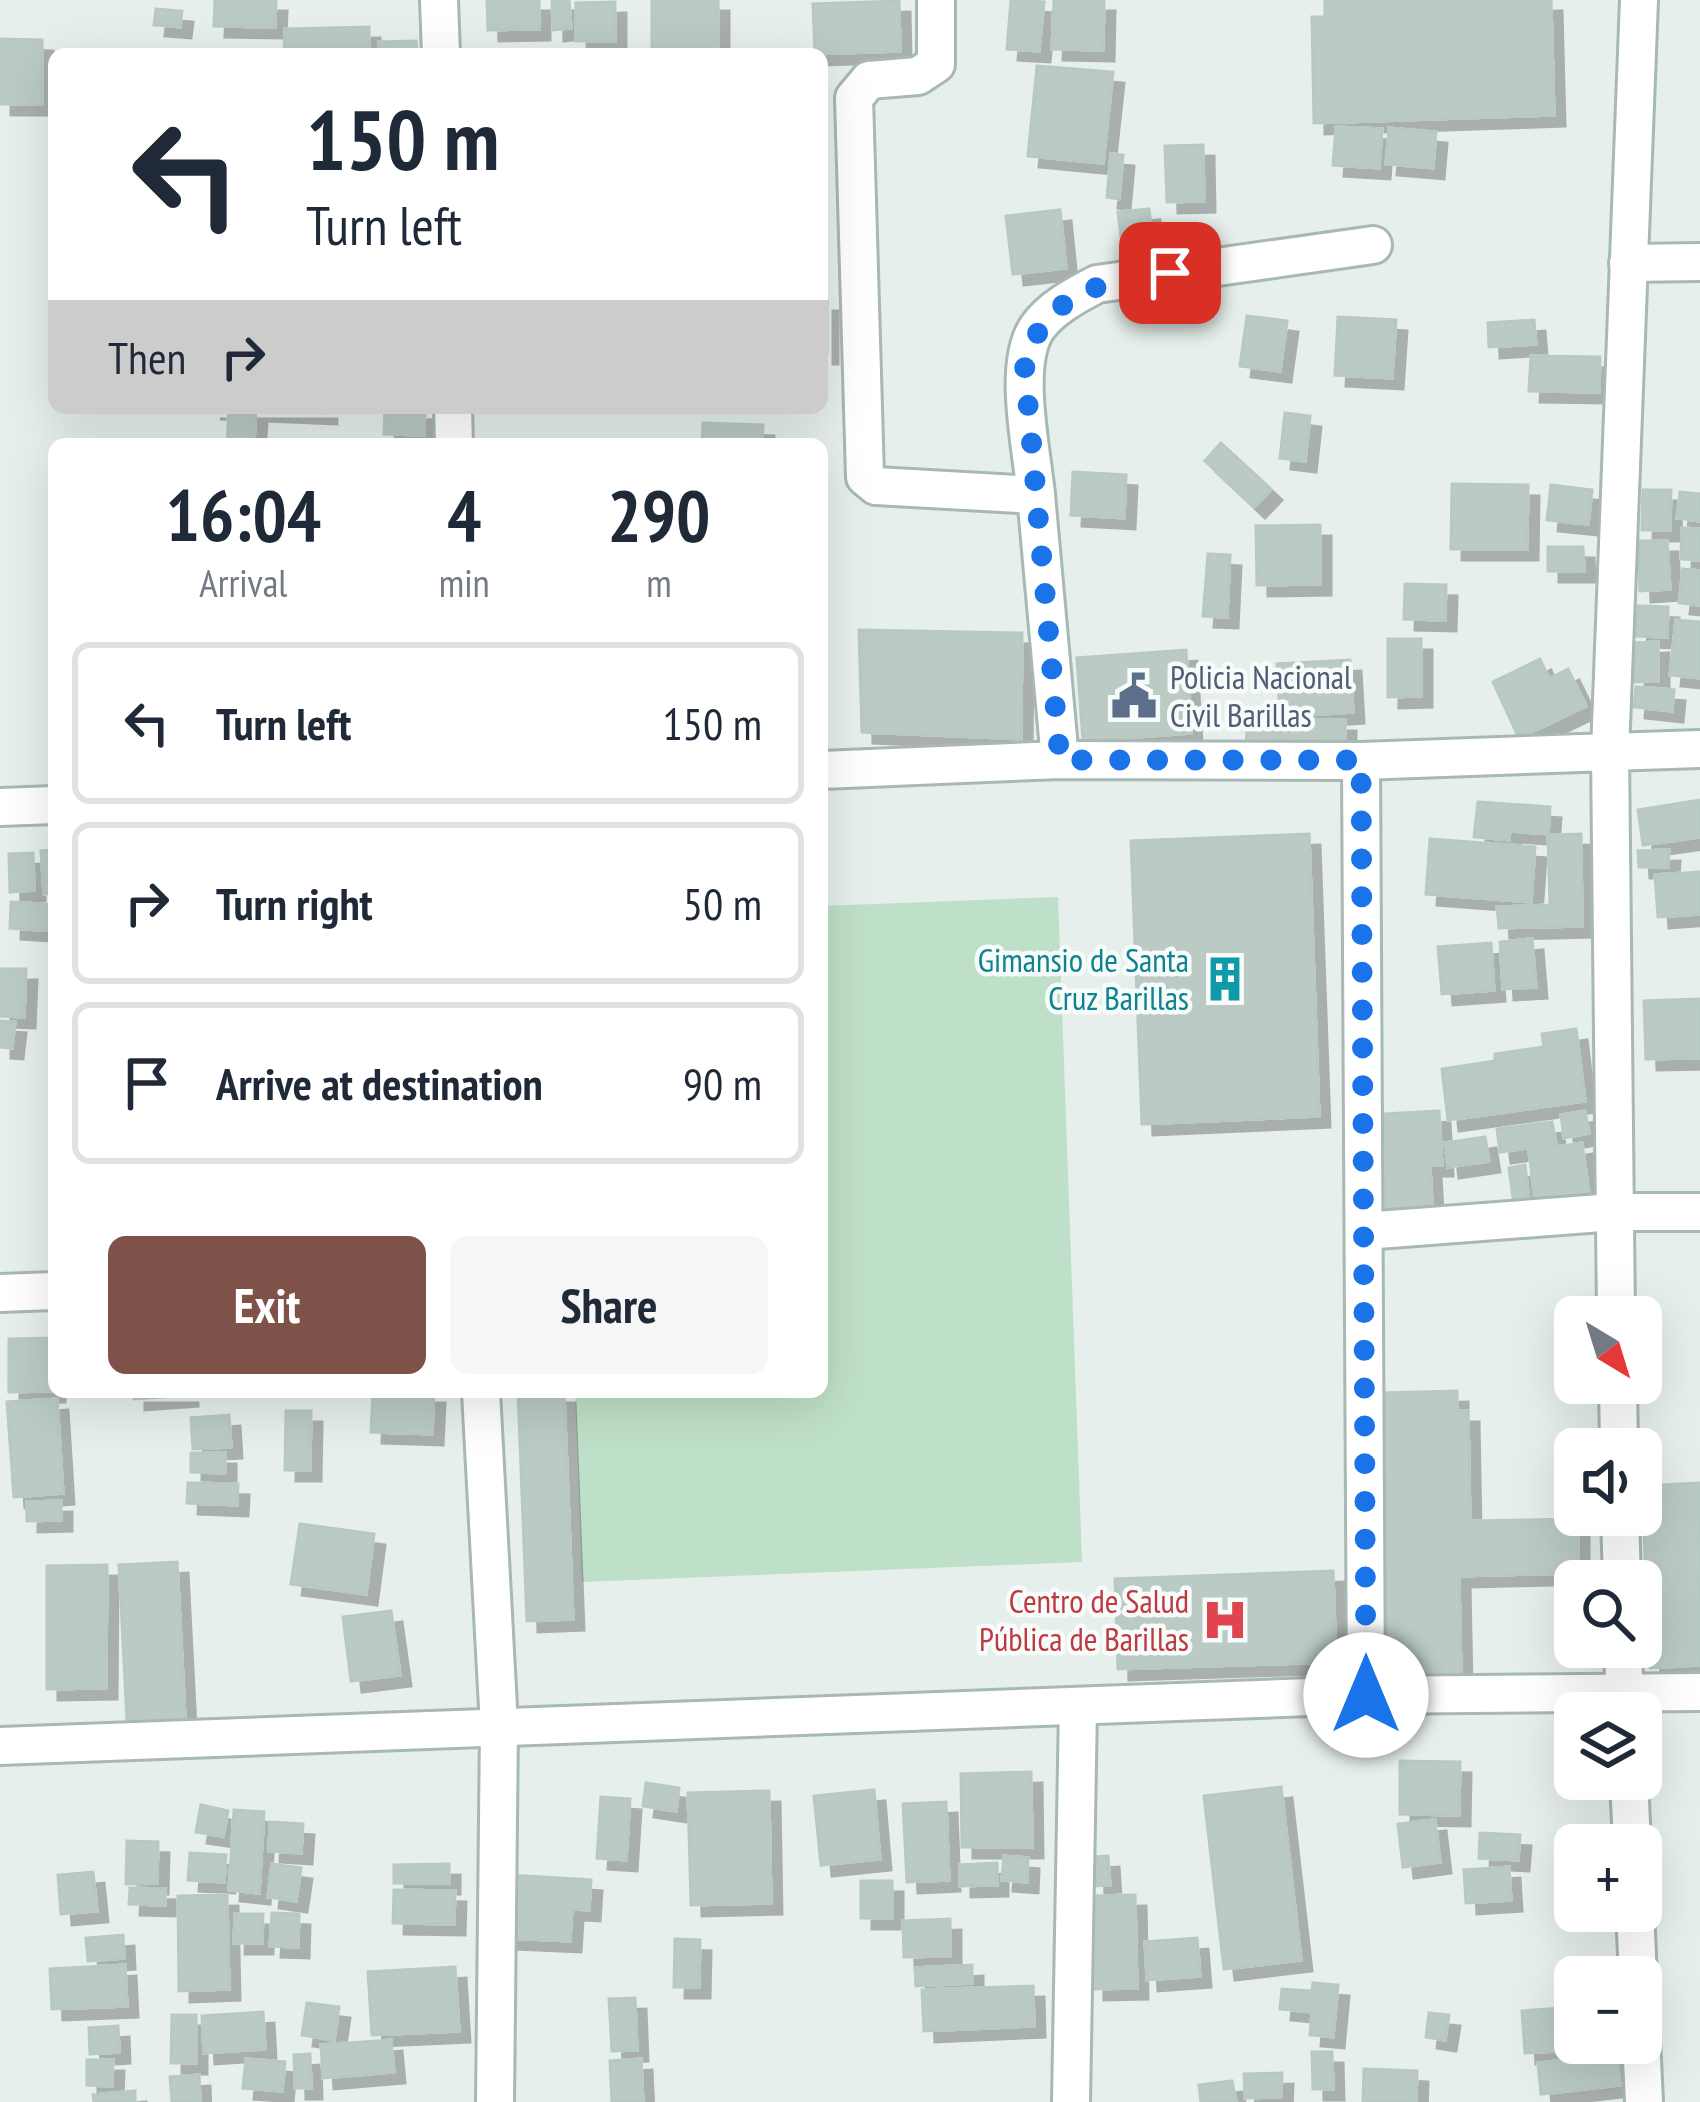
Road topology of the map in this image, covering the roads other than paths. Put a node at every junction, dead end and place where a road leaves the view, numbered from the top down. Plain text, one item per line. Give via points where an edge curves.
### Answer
1 (439, 0) edge
2 (936, 0) edge
3 (1640, 0) edge
4 (441, 48) edge
5 (1373, 245) dead end
6 (1700, 262) edge
7 (1628, 263) junction
8 (1036, 495) junction
9 (1700, 749) edge
10 (1610, 752) junction
11 (1060, 760) junction
12 (1361, 760) junction
13 (828, 770) edge
14 (48, 805) edge
15 (0, 807) edge
16 (1614, 1212) junction
17 (1700, 1212) edge
18 (1364, 1231) junction
19 (48, 1291) edge
20 (0, 1293) edge
21 (1616, 1296) edge
22 (481, 1398) edge
23 (1700, 1692) edge
24 (1366, 1695) junction
25 (1662, 1697) edge
26 (1554, 1700) edge
27 (1078, 1707) junction
28 (499, 1726) junction
29 (0, 1746) edge
30 (1642, 2064) edge
31 (495, 2102) edge
32 (1071, 2102) edge
33 (1644, 2102) edge

1 - 4 street
2 - 8 street via 936,64 918,76 869,80 854,98 866,477 876,486
3 - 7 street
5 - 8 street via 1097,284 1069,298 1038,327 1024,359
6 - 7 street
7 - 10 street
8 - 11 street
9 - 10 street
10 - 12 street
10 - 16 street
11 - 12 street
11 - 13 street
12 - 18 street
14 - 15 street
16 - 17 street
16 - 18 street
16 - 21 street
18 - 24 street
19 - 20 street
22 - 28 street
23 - 25 street
24 - 26 street
24 - 27 street
27 - 28 street
27 - 32 street
28 - 29 street
28 - 31 street
30 - 33 street

